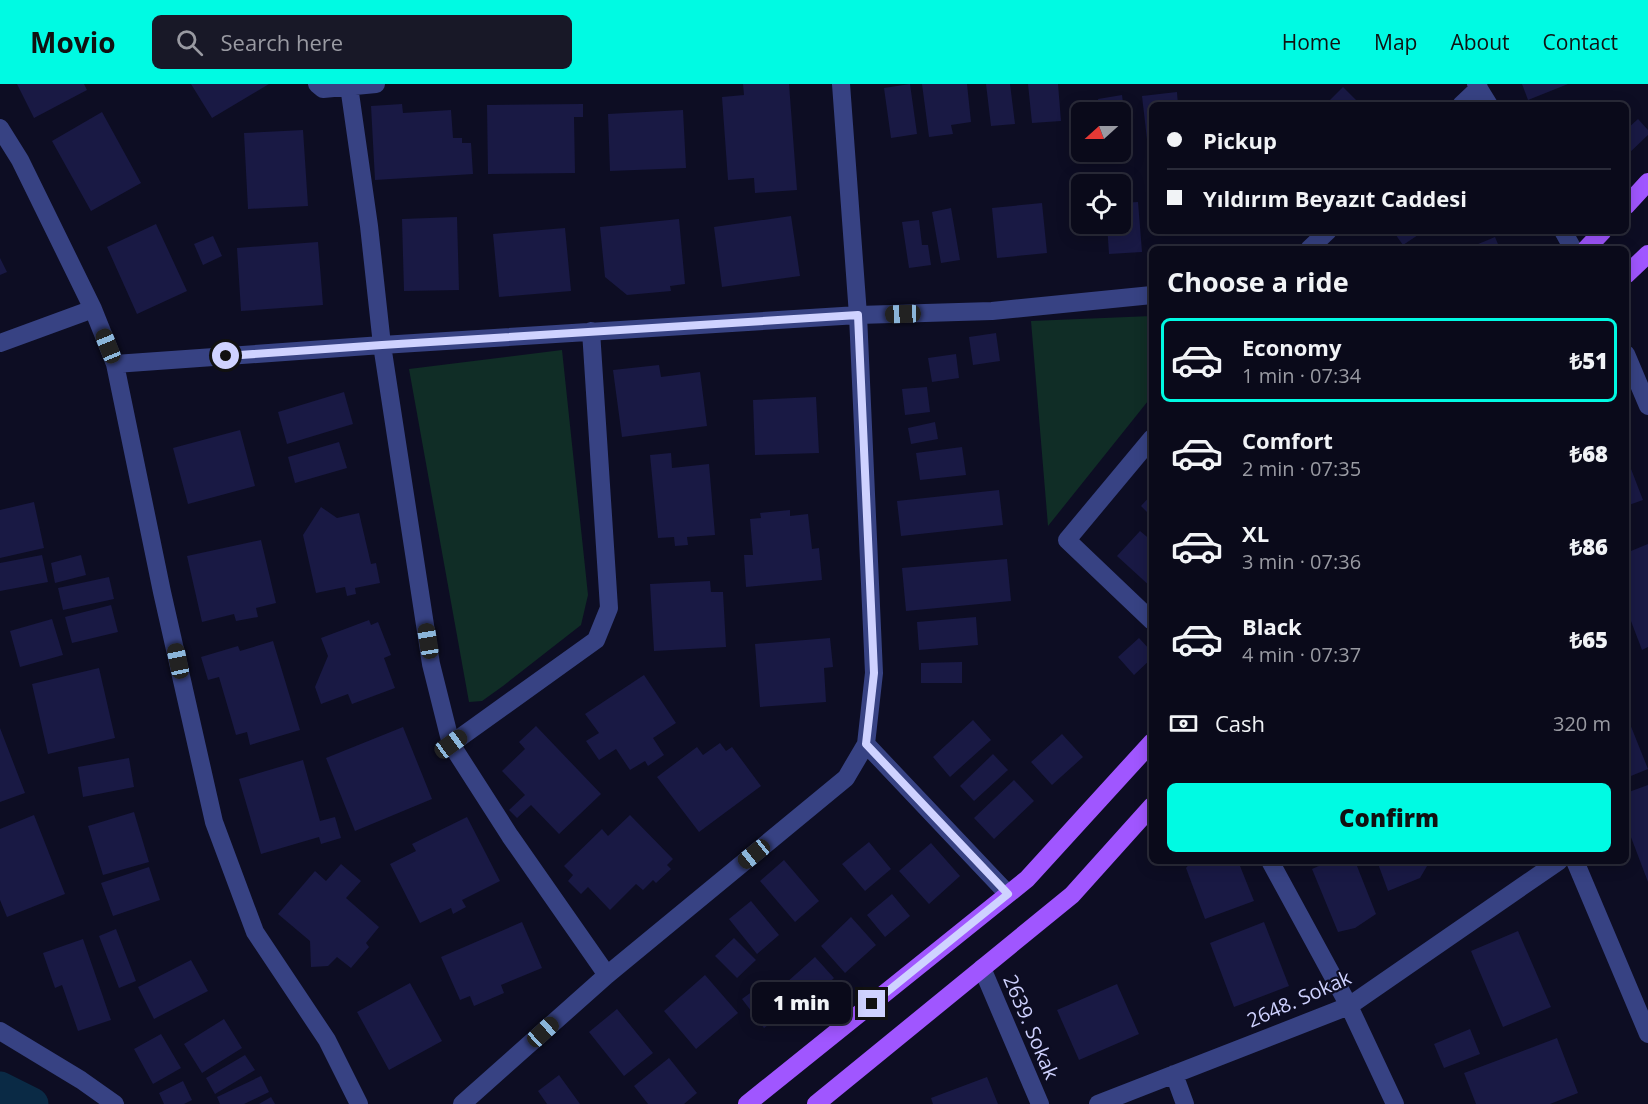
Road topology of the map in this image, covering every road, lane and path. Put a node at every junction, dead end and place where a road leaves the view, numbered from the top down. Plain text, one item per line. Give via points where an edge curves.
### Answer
1 (317, 84) edge
2 (376, 84) edge
3 (841, 84) edge
4 (349, 86) junction
5 (1478, 86) edge
6 (1464, 102) edge
7 (1487, 102) edge
8 (0, 128) edge
9 (1648, 182) edge
10 (1629, 203) edge
11 (1325, 234) edge
12 (1600, 234) edge
13 (1312, 246) edge
14 (1589, 246) edge
15 (1648, 254) edge
16 (1629, 272) edge
17 (1149, 295) edge
18 (93, 309) junction
19 (858, 315) junction
20 (591, 331) junction
21 (0, 343) edge
22 (382, 345) junction
23 (1629, 361) edge
24 (115, 364) junction
25 (1648, 406) edge
26 (1149, 442) edge
27 (1149, 618) edge
28 (451, 744) junction
29 (866, 744) junction
30 (1149, 745) edge
31 (1149, 809) edge
32 (1272, 864) edge
33 (1555, 864) edge
34 (1576, 864) edge
35 (1008, 894) junction
36 (982, 968) junction
37 (607, 975) junction
38 (1349, 1006) junction
39 (0, 1031) edge
40 (1648, 1034) edge
41 (1174, 1074) junction
42 (115, 1104) edge
43 (360, 1104) edge
44 (462, 1104) edge
45 (747, 1104) edge
46 (816, 1104) edge
47 (1040, 1104) edge
48 (1098, 1104) edge
49 (1185, 1104) edge
50 (1395, 1104) edge

1 - 4 street via 323,89
2 - 4 street
3 - 19 street
4 - 22 street
5 - 6 street
5 - 7 street
8 - 18 street via 20,160
9 - 10 main road
11 - 13 street
12 - 14 main road
15 - 16 main road
17 - 19 street via 992,311
18 - 21 street
18 - 24 street
19 - 20 street
19 - 29 street via 874,673
20 - 22 street
20 - 28 street via 609,608 596,640
22 - 24 street
22 - 28 street via 431,664
23 - 25 street
24 - 43 street via 214,822 255,932 327,1040
26 - 27 street via 1067,540
28 - 37 street
29 - 35 street
29 - 37 street via 846,778
30 - 35 main road via 1027,879
31 - 36 main road via 1072,895
32 - 38 street
33 - 38 street, 2648. Sokak
34 - 40 street
35 - 45 main road
36 - 46 main road
36 - 47 street, 2639. Sokak
37 - 44 street
38 - 41 street, 2648. Sokak
38 - 50 street
39 - 42 street
41 - 48 street, 2648. Sokak
41 - 49 street

